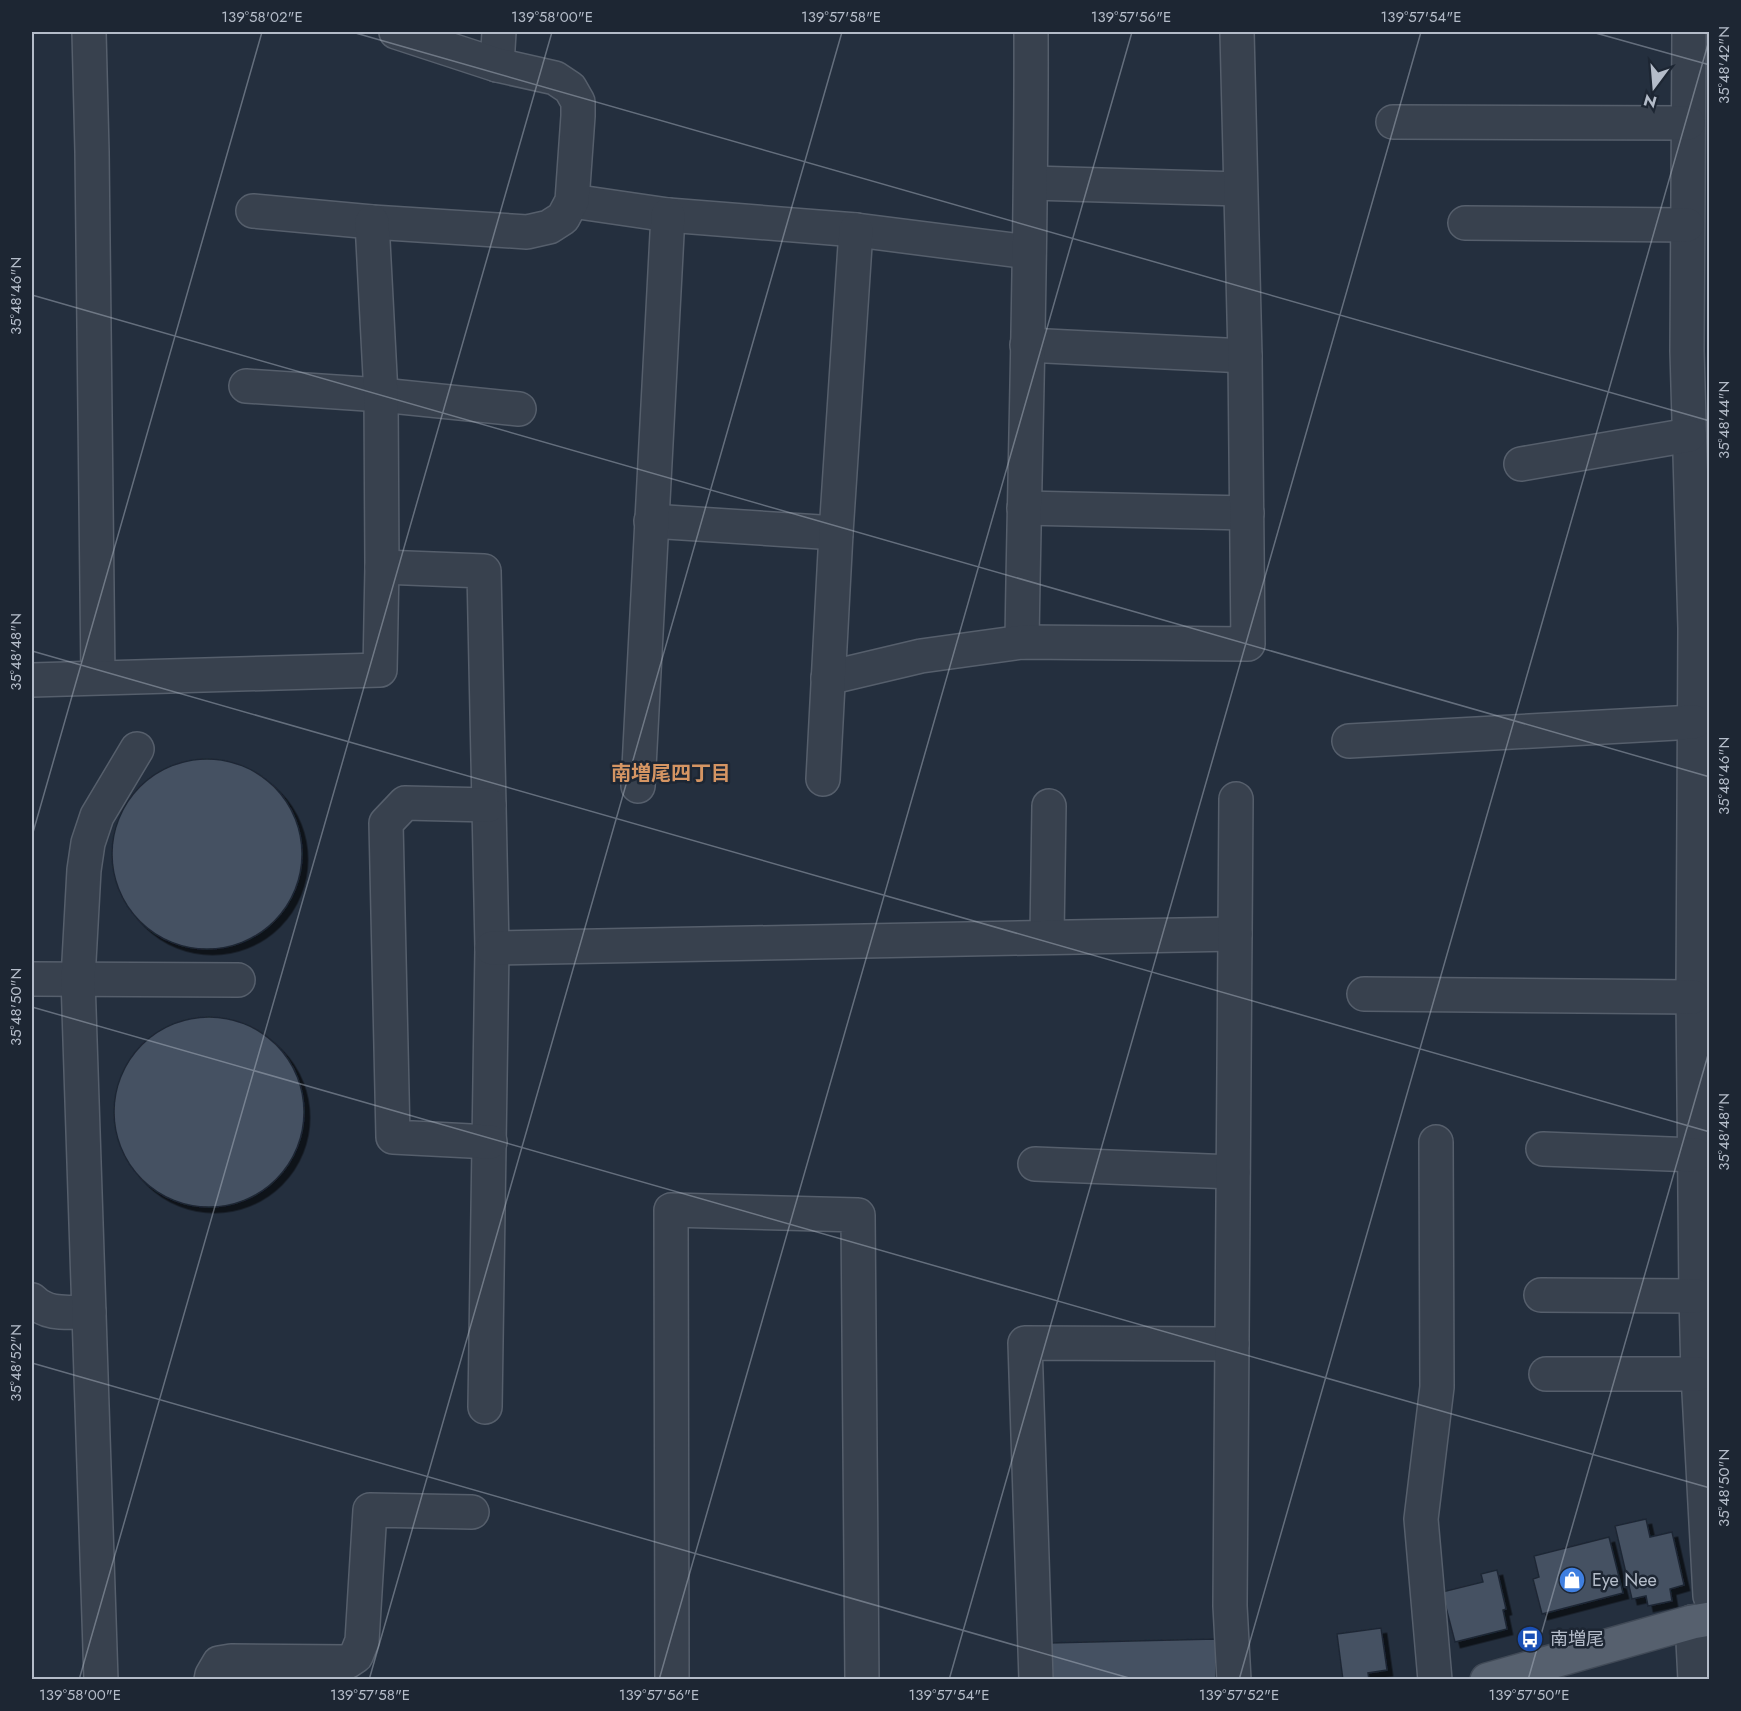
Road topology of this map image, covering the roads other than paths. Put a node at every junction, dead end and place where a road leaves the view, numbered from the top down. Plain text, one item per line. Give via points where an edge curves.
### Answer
1 (89, 32) edge
2 (396, 32) edge
3 (499, 32) edge
4 (1031, 32) edge
5 (1237, 32) edge
6 (1689, 32) edge
7 (497, 65) junction
8 (1699, 71) edge
9 (1393, 122) dead end
10 (1688, 123) junction
11 (1032, 183) junction
12 (1240, 189) junction
13 (1698, 189) edge
14 (572, 201) junction
15 (253, 211) dead end
16 (668, 215) junction
17 (372, 222) junction
18 (1465, 223) dead end
19 (1687, 225) junction
20 (856, 230) junction
21 (1029, 252) junction
22 (1027, 345) junction
23 (1698, 352) edge
24 (1245, 356) junction
25 (246, 386) dead end
26 (381, 395) junction
27 (519, 409) dead end
28 (1696, 455) edge
29 (1521, 464) dead end
30 (1024, 508) junction
31 (1247, 513) junction
32 (651, 521) junction
33 (836, 533) junction
34 (382, 567) junction
35 (1702, 628) edge
36 (1022, 642) junction
37 (99, 677) junction
38 (828, 678) junction
39 (32, 680) edge
40 (1694, 722) junction
41 (1349, 741) dead end
42 (137, 749) dead end
43 (823, 779) dead end
44 (638, 786) dead end
45 (1236, 799) dead end
46 (489, 805) junction
47 (1049, 806) dead end
48 (1702, 832) edge
49 (1235, 934) junction
50 (1047, 936) junction
51 (492, 948) junction
52 (32, 979) edge
53 (78, 979) junction
54 (238, 980) dead end
55 (1364, 994) dead end
56 (1693, 998) junction
57 (490, 1142) junction
58 (1436, 1142) dead end
59 (1543, 1149) dead end
60 (1695, 1155) junction
61 (1035, 1164) dead end
62 (1233, 1172) junction
63 (1541, 1295) dead end
64 (1696, 1296) junction
65 (32, 1300) edge
66 (89, 1322) junction
67 (1232, 1344) junction
68 (1546, 1374) dead end
69 (1698, 1374) junction
70 (486, 1407) dead end
71 (1706, 1424) edge
72 (472, 1512) dead end
73 (1704, 1612) edge
74 (102, 1680) edge
75 (211, 1680) edge
76 (672, 1680) edge
77 (862, 1680) edge
78 (1036, 1680) edge
79 (1234, 1680) edge
80 (1435, 1680) edge
81 (1487, 1680) edge
82 (1695, 1680) edge

1 - 37 street
2 - 7 street
3 - 7 street
4 - 11 street
5 - 12 street
6 - 8 street
7 - 14 street via 555,78 570,88 578,102
8 - 10 street
9 - 10 street
10 - 13 street
11 - 12 street
11 - 21 street
12 - 24 street
13 - 19 street
14 - 16 street
14 - 17 street via 563,218 549,227 527,232
15 - 17 street
16 - 20 street
16 - 32 street
17 - 26 street
18 - 19 street
19 - 23 street
20 - 21 street
20 - 33 street
21 - 22 street
22 - 24 street
22 - 30 street
23 - 28 street
24 - 31 street
25 - 26 street
26 - 27 street
26 - 34 street
28 - 29 street
28 - 35 street
30 - 31 street
30 - 36 street
31 - 36 street via 1248,644
32 - 33 street
32 - 44 street
33 - 38 street
34 - 37 street via 380,670
34 - 46 street via 484,571
35 - 40 street
36 - 38 street via 921,656
37 - 39 street
38 - 43 street
40 - 41 street
40 - 48 street
42 - 53 street via 97,816 88,843
45 - 49 street
46 - 51 street
46 - 57 street via 405,803 387,823 393,1137
47 - 50 street
48 - 56 street
49 - 50 street
49 - 62 street
50 - 51 street
51 - 57 street
52 - 53 street
53 - 54 street
53 - 66 street
55 - 56 street
56 - 60 street
57 - 70 street
58 - 80 street via 1437,1387 1421,1519
59 - 60 street
60 - 64 street
61 - 62 street
62 - 67 street
63 - 64 street
64 - 69 street
65 - 66 street via 39,1308
66 - 74 street
67 - 78 street via 1025,1343
67 - 79 street via 1230,1606
68 - 69 street
69 - 71 street
71 - 73 street
72 - 75 street via 370,1510 362,1641 356,1656 347,1662 231,1661 219,1664
73 - 81 main road
73 - 82 street
76 - 77 street via 671,1210 858,1215

